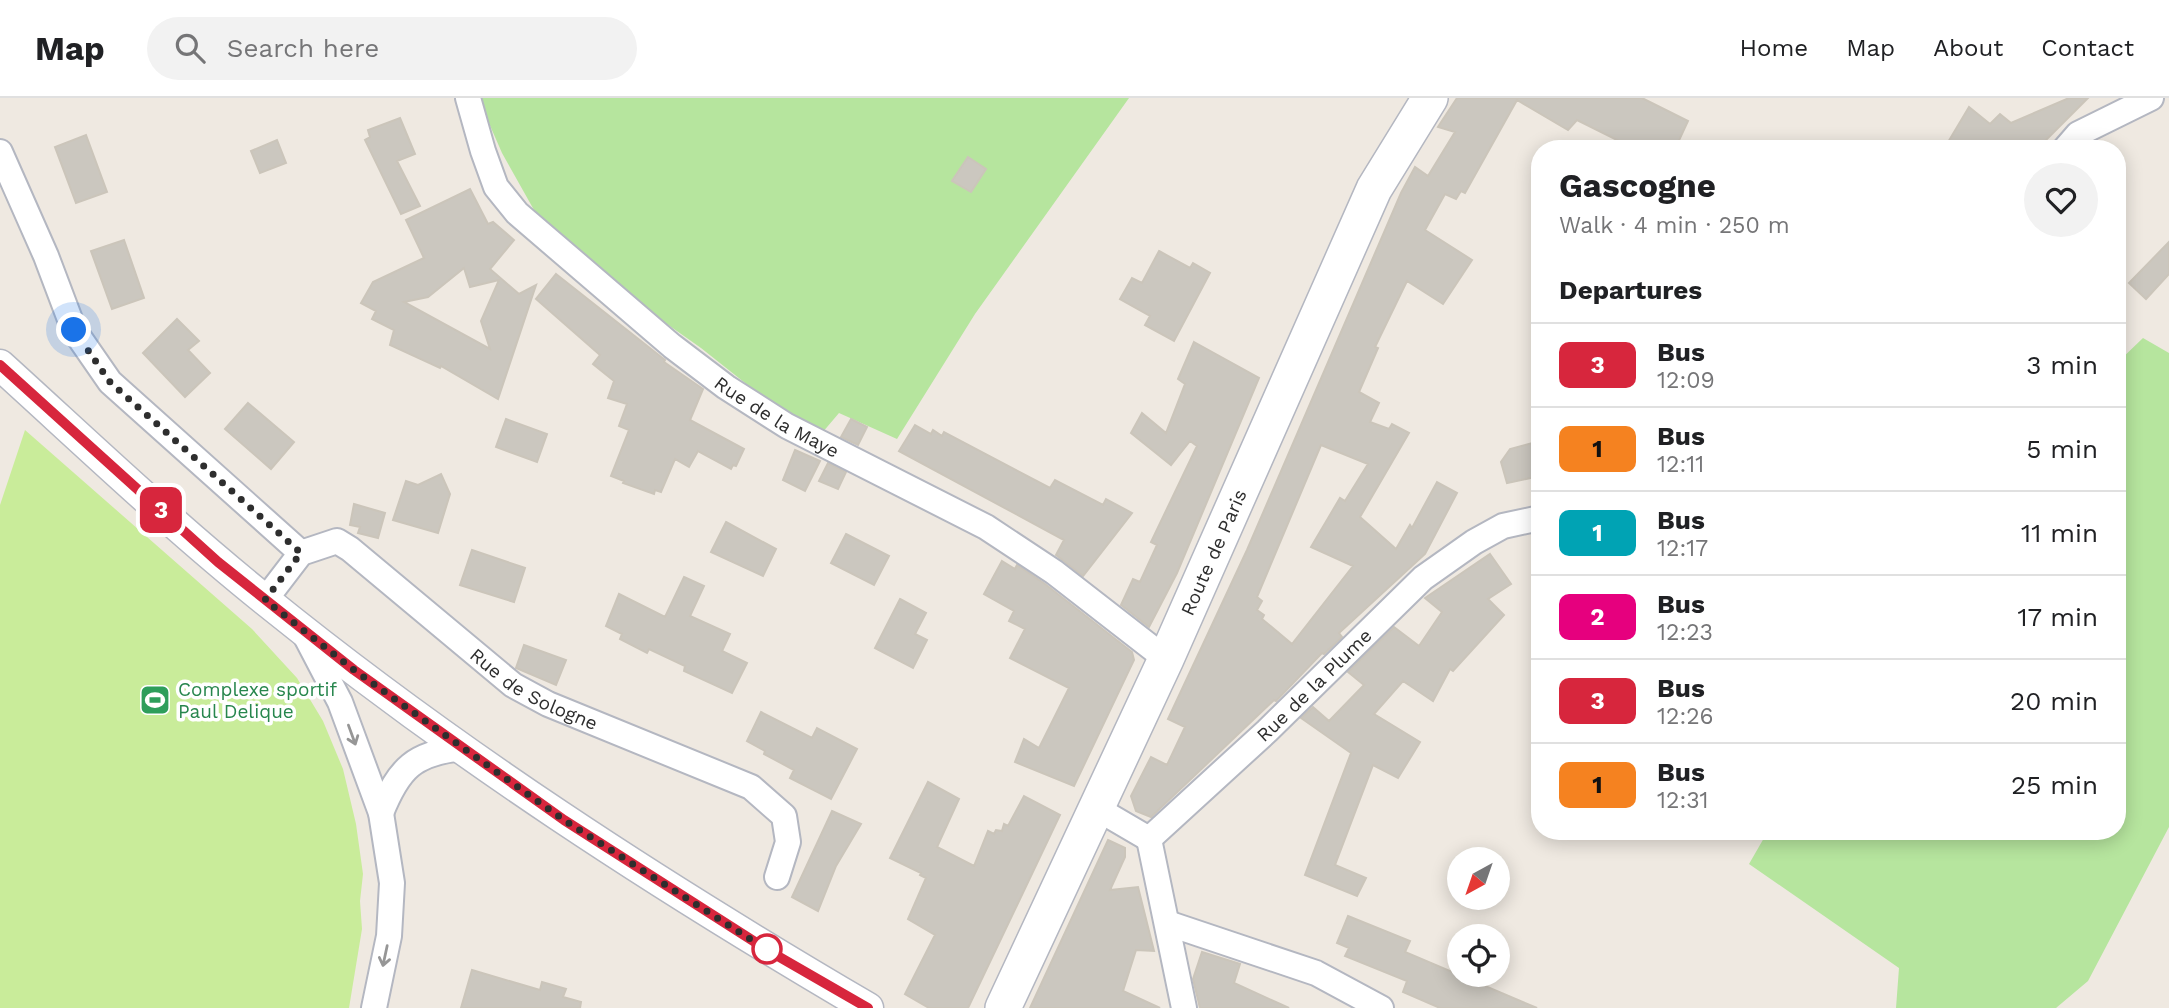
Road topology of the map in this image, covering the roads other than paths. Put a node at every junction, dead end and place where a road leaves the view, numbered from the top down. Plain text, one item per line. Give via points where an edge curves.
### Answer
1 (468, 98) edge
2 (1430, 98) edge
3 (2151, 98) edge
4 (2073, 140) edge
5 (0, 152) edge
6 (0, 365) edge
7 (1531, 520) edge
8 (301, 553) junction
9 (265, 600) junction
10 (303, 629) junction
11 (1166, 659) junction
12 (463, 748) junction
13 (1096, 808) junction
14 (381, 813) junction
15 (1149, 839) junction
16 (776, 877) dead end
17 (1167, 923) junction
18 (374, 1008) edge
19 (868, 1008) edge
20 (1003, 1008) edge
21 (1184, 1008) edge
22 (1381, 1008) edge

1 - 11 street, Rue de la Maye via 496,187 517,213 672,346 787,426 986,527 1054,572
2 - 11 main road, Route de Paris via 1374,189
3 - 4 street
5 - 8 street via 74,330 110,382
6 - 9 street
7 - 15 street, Rue de la Plume via 1503,526 1423,578
8 - 9 street
8 - 16 street, Rue de Sologne via 337,541 513,685 548,704 751,787 784,816 788,842
9 - 10 street
10 - 12 street
10 -> 14 street via 340,702
11 - 13 main road, Route de Paris
12 - 14 street via 436,751 411,764 392,786
12 - 19 street via 666,887
13 - 15 street
13 - 20 main road, Route de Paris
14 -> 18 street via 392,883 389,936
15 - 17 street
17 - 21 street
17 - 22 street via 1316,973

